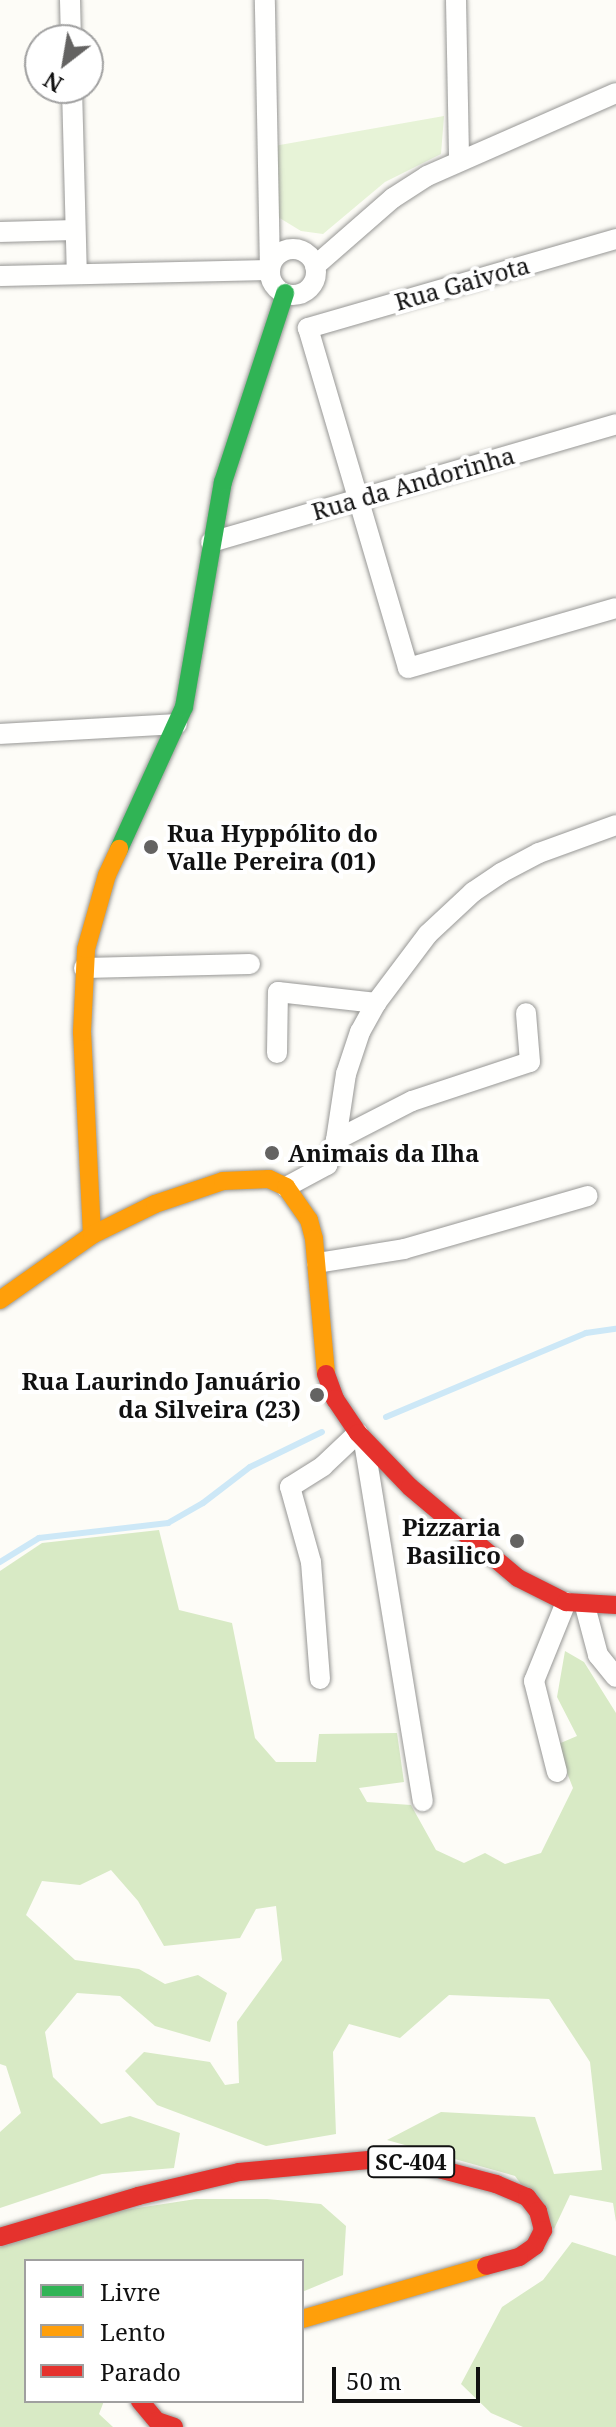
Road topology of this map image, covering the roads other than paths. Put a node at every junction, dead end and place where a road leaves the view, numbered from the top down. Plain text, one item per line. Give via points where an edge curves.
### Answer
1 (70, 0) edge
2 (265, 0) edge
3 (456, 0) edge
4 (71, 24) edge
5 (616, 93) edge
6 (72, 104) edge
7 (459, 161) junction
8 (75, 230) junction
9 (0, 232) edge
10 (616, 239) edge
11 (315, 266) junction
12 (270, 270) junction
13 (77, 274) junction
14 (0, 276) edge
15 (285, 293) junction
16 (616, 424) edge
17 (359, 499) junction
18 (211, 542) junction
19 (616, 608) edge
20 (177, 724) junction
21 (0, 734) edge
22 (616, 825) edge
23 (250, 964) dead end
24 (84, 968) junction
25 (376, 1003) junction
26 (526, 1013) dead end
27 (277, 1053) dead end
28 (336, 1140) junction
29 (286, 1187) junction
30 (588, 1196) dead end
31 (92, 1235) junction
32 (317, 1263) junction
33 (0, 1300) edge
34 (361, 1438) junction
35 (576, 1604) junction
36 (616, 1605) edge
37 (616, 1677) edge
38 (320, 1679) dead end
39 (557, 1772) dead end
40 (423, 1801) dead end
41 (0, 2237) edge
42 (304, 2318) edge
43 (141, 2403) edge
44 (174, 2427) edge

1 - 4 street
2 - 12 street
3 - 7 street
5 - 7 street
6 - 8 street
7 - 11 street via 393,198
8 - 9 street
8 - 13 street
10 - 17 street, Rua Gaivota via 308,328
11 - 12 street via 305,253 290,249 276,256
11 - 15 street via 312,285 305,292
12 - 13 street
12 - 15 street via 271,280
13 - 14 street
15 - 18 main road via 223,482
16 - 17 street, Rua da Andorinha
17 - 18 street, Rua da Andorinha
17 - 19 street via 408,668
18 - 20 main road via 190,682
20 - 21 street
20 - 24 main road via 107,875
22 - 25 street via 539,853 473,892 428,934
23 - 24 street
24 - 31 main road
25 - 27 street via 278,992
25 - 28 street via 349,1062
26 - 28 street via 530,1062 412,1101
28 - 29 street via 327,1165
29 - 31 main road via 269,1179 223,1181 155,1204
29 - 32 main road via 309,1220
30 - 32 street via 404,1249
31 - 33 main road
32 - 34 main road via 322,1356 335,1399
34 - 35 main road via 518,1578
34 - 38 street via 290,1487 311,1562
34 - 40 street
35 - 36 main road
35 - 37 street via 598,1655
35 - 39 street via 534,1681
41 - 42 main road, SC-404 via 239,2172 379,2159 496,2184 527,2197 538,2211 543,2230 535,2246 519,2257
43 - 44 main road via 157,2421

